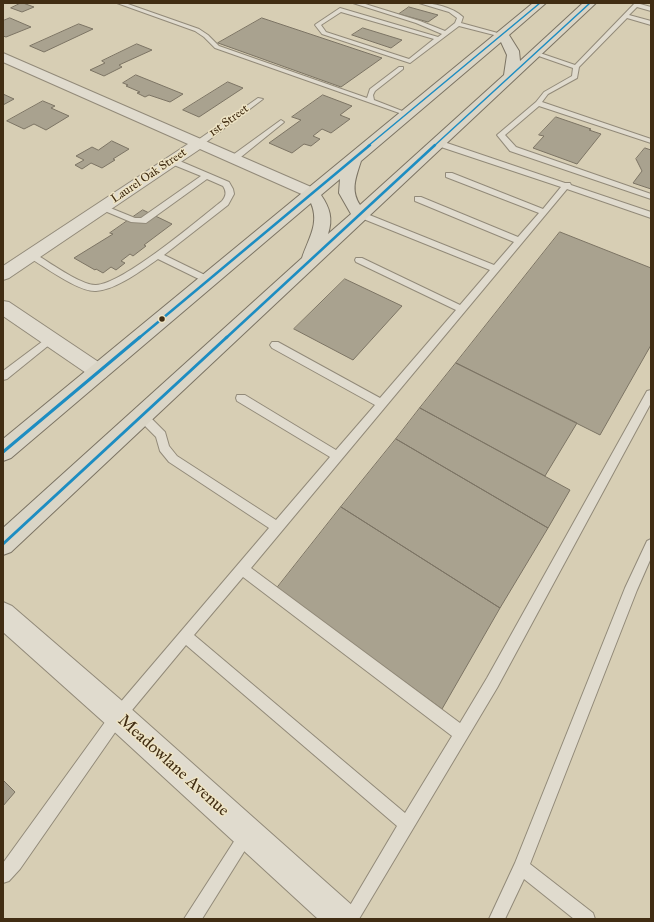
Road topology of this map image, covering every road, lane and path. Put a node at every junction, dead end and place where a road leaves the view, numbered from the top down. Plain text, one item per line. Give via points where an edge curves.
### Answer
1 (120, 3) edge
2 (356, 3) edge
3 (422, 3) edge
4 (540, 3) edge
5 (590, 3) edge
6 (637, 4) edge
7 (651, 9) edge
8 (527, 14) junction
9 (626, 16) junction
10 (651, 23) edge
11 (458, 24) junction
12 (524, 29) dead end
13 (446, 33) junction
14 (502, 35) junction
15 (439, 39) junction
16 (530, 49) junction
17 (3, 58) edge
18 (401, 68) dead end
19 (576, 68) junction
20 (510, 78) junction
21 (260, 99) dead end
22 (371, 101) junction
23 (538, 103) junction
24 (408, 114) junction
25 (281, 122) dead end
26 (651, 141) edge
27 (438, 143) junction
28 (198, 144) junction
29 (354, 158) junction
30 (233, 159) junction
31 (172, 161) junction
32 (449, 175) dead end
33 (207, 176) junction
34 (566, 186) junction
35 (312, 193) junction
36 (651, 197) edge
37 (418, 199) dead end
38 (104, 207) junction
39 (544, 212) junction
40 (359, 214) junction
41 (651, 215) edge
42 (519, 241) junction
43 (157, 255) junction
44 (31, 256) junction
45 (359, 260) dead end
46 (308, 263) junction
47 (495, 269) junction
48 (3, 274) edge
49 (208, 280) junction
50 (3, 307) edge
51 (461, 309) junction
52 (51, 339) junction
53 (275, 345) dead end
54 (99, 372) junction
55 (3, 376) edge
56 (651, 394) edge
57 (241, 398) dead end
58 (382, 404) junction
59 (142, 416) junction
60 (3, 452) edge
61 (337, 456) junction
62 (277, 527) junction
63 (3, 544) edge
64 (651, 544) edge
65 (242, 570) junction
66 (3, 615) edge
67 (185, 636) junction
68 (118, 716) junction
69 (462, 734) junction
70 (407, 824) junction
71 (247, 833) junction
72 (521, 867) junction
73 (3, 874) edge
74 (192, 919) edge
75 (342, 919) edge
76 (350, 919) edge
77 (497, 919) edge
78 (588, 919) edge

1 - 22 lane via 197,30 217,47
2 - 13 lane
3 - 11 lane via 451,11 460,17
4 - 8 main road
5 - 16 main road
6 - 7 lane
6 - 9 lane
8 - 12 main road
8 - 14 main road
9 - 10 lane
9 - 19 lane
11 - 13 lane
11 - 14 lane
13 - 15 lane
14 - 20 main road via 515,58
14 - 24 main road
15 - 15 lane via 343,8 318,25 324,33 410,61
16 - 19 lane
16 - 20 main road
17 - 28 street, Laurel Oak Street
18 - 22 lane via 372,90
19 - 23 lane via 575,77 546,93
20 - 27 main road
21 - 28 lane, 1st Street
22 - 24 lane
23 - 26 lane
23 - 36 lane via 501,135 513,149
24 - 29 main road
25 - 30 lane
27 - 34 lane
27 - 40 main road
28 - 30 street
28 - 31 street, Laurel Oak Street
29 - 35 main road
29 - 40 main road via 345,188 348,201
30 - 35 street
31 - 33 lane
31 - 38 street, Laurel Oak Street
32 - 39 lane
33 - 38 lane via 143,221 134,220
33 - 43 lane via 226,184 230,189 230,196 225,203
34 - 39 lane
34 - 41 lane
35 - 46 main road via 321,205 324,220
35 - 49 main road
37 - 42 lane
38 - 44 street, Laurel Oak Street
39 - 42 lane
40 - 46 main road
40 - 47 lane
42 - 47 lane
43 - 44 lane via 126,276 96,288 74,280
43 - 49 lane
44 - 48 street, Laurel Oak Street
45 - 51 lane
46 - 59 main road
47 - 51 lane
49 - 54 main road
50 - 52 street
51 - 58 lane
52 - 54 street
52 - 55 lane
53 - 58 lane
54 - 60 main road
56 - 69 lane
57 - 61 lane
58 - 61 lane
59 - 62 lane via 161,435 164,448 173,459
59 - 63 main road
61 - 62 lane
62 - 65 lane
64 - 72 lane via 631,588
65 - 67 lane
65 - 69 lane
66 - 68 street, Meadowlane Avenue
67 - 68 lane
67 - 70 lane
68 - 71 street, Meadowlane Avenue
68 - 73 lane via 14,863
69 - 70 lane
70 - 76 lane
71 - 74 lane
71 - 75 street, Meadowlane Avenue
72 - 77 lane
72 - 78 lane

